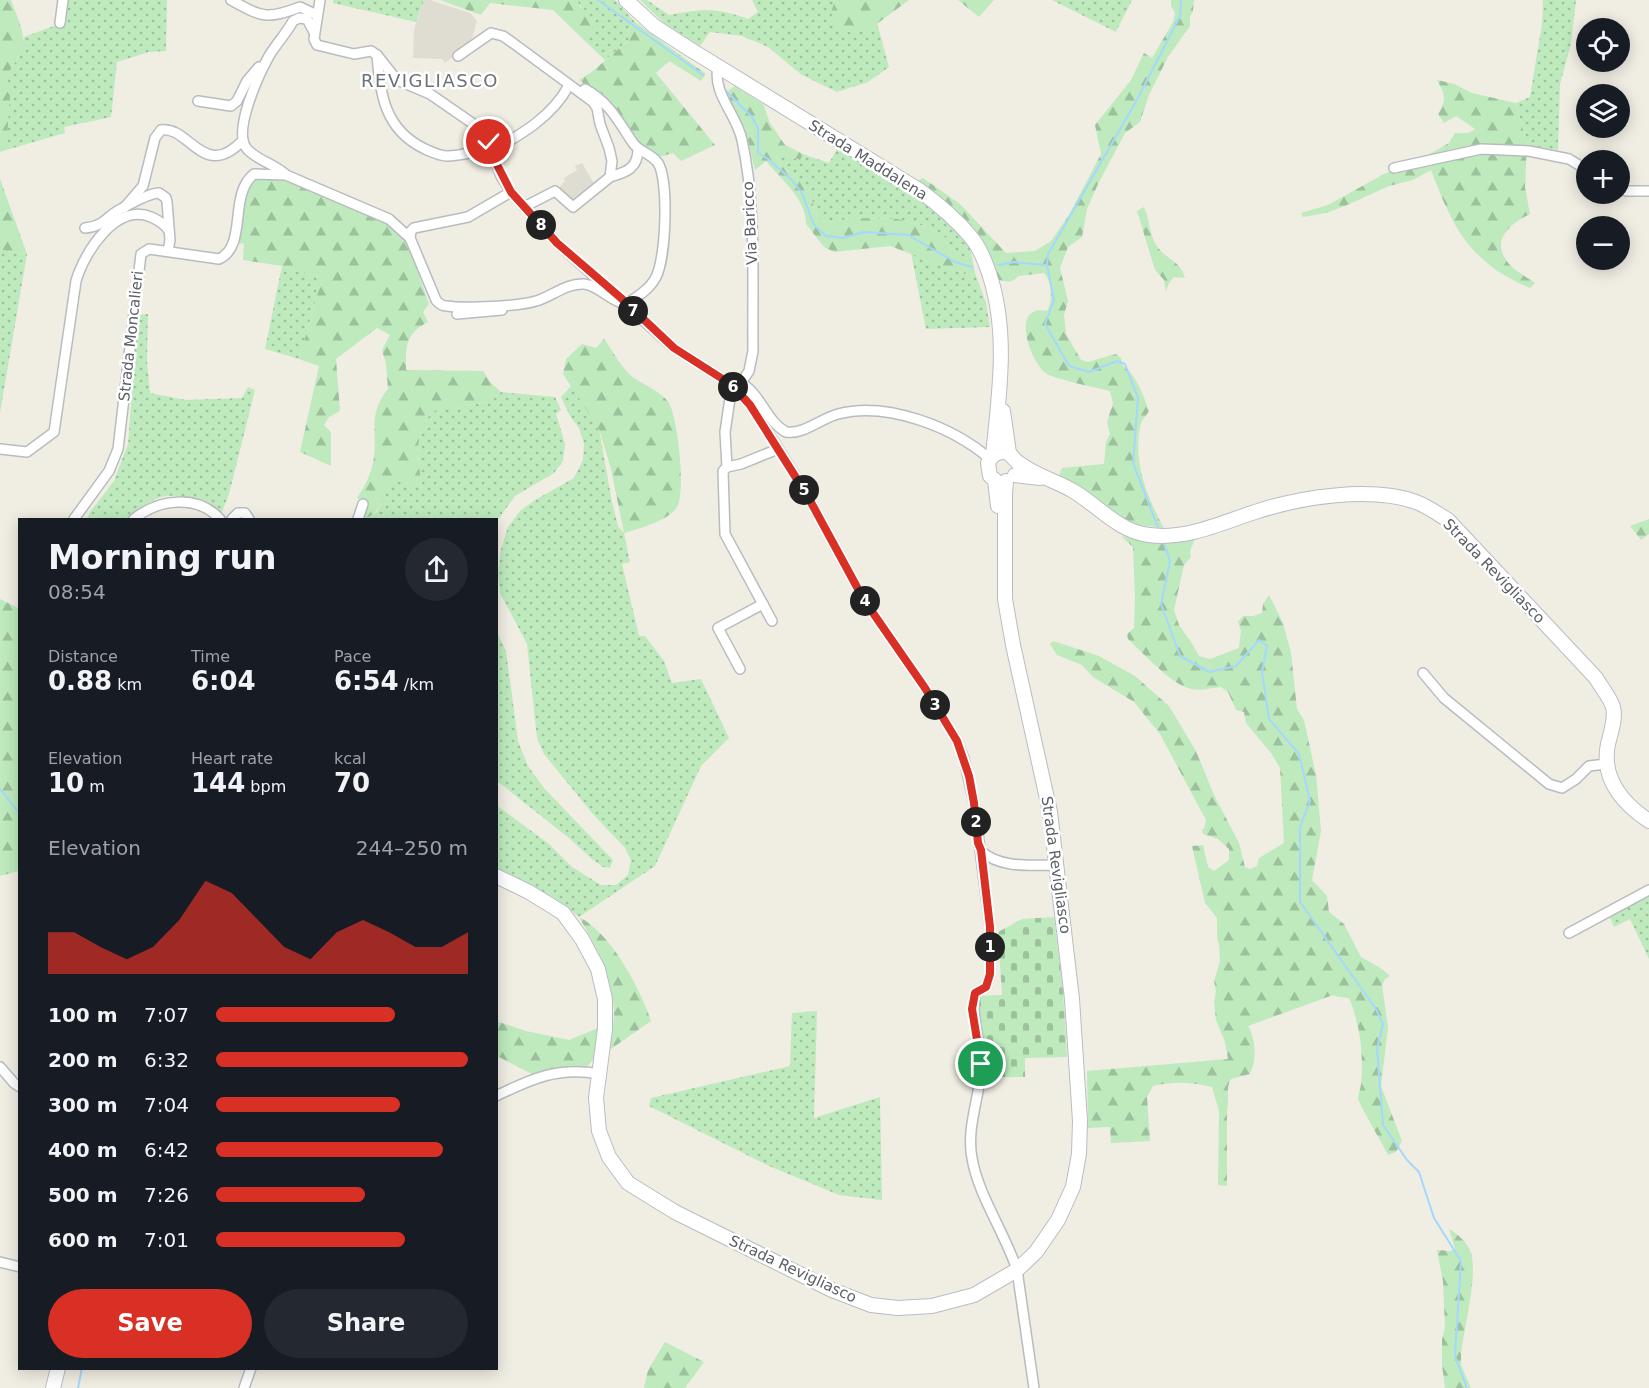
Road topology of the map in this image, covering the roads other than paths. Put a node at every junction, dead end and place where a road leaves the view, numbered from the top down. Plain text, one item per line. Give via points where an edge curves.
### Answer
1 (63, 0) edge
2 (231, 0) edge
3 (320, 0) edge
4 (630, 2) edge
5 (317, 15) junction
6 (60, 23) dead end
7 (314, 34) junction
8 (375, 54) junction
9 (458, 56) dead end
10 (267, 59) junction
11 (718, 67) junction
12 (422, 83) dead end
13 (569, 85) junction
14 (198, 101) dead end
15 (441, 101) junction
16 (243, 140) junction
17 (638, 148) junction
18 (490, 151) junction
19 (1576, 163) edge
20 (1394, 168) dead end
21 (286, 175) junction
22 (501, 176) junction
23 (610, 177) junction
24 (1630, 191) edge
25 (1649, 191) edge
26 (511, 192) junction
27 (524, 207) junction
28 (124, 208) junction
29 (86, 228) dead end
30 (169, 231) junction
31 (410, 238) junction
32 (168, 251) junction
33 (512, 304) junction
34 (626, 304) junction
35 (457, 314) dead end
36 (737, 384) junction
37 (1001, 393) junction
38 (0, 449) edge
39 (778, 449) junction
40 (992, 457) junction
41 (727, 467) junction
42 (1009, 470) junction
43 (363, 504) dead end
44 (75, 518) edge
45 (135, 518) edge
46 (218, 518) edge
47 (233, 518) edge
48 (248, 518) edge
49 (358, 518) edge
50 (763, 604) junction
51 (772, 621) dead end
52 (740, 669) dead end
53 (1423, 673) dead end
54 (1606, 764) junction
55 (1649, 821) edge
56 (981, 850) junction
57 (1057, 865) junction
58 (498, 877) edge
59 (1649, 890) edge
60 (1569, 933) dead end
61 (0, 1067) edge
62 (599, 1074) junction
63 (18, 1086) edge
64 (498, 1095) edge
65 (0, 1262) edge
66 (18, 1266) edge
67 (1017, 1270) junction
68 (58, 1370) edge
69 (250, 1370) edge
70 (53, 1388) edge
71 (244, 1388) edge
72 (1034, 1388) edge

1 - 6 street
2 - 5 street via 266,16 278,16 300,7
3 - 5 street
4 - 11 street, Strada Maddalena via 654,26
5 - 7 street
7 - 8 street via 320,47
7 - 10 street via 307,19 296,19
8 - 15 street via 397,80
8 - 22 street via 383,101 403,135 445,156 486,150
9 - 13 street via 491,33 496,34
10 - 14 street via 231,106
10 - 16 street via 250,95
11 - 36 street, Via Baricco via 716,83 742,140 752,208 753,351 749,371
11 - 37 street, Strada Maddalena via 919,190 945,209 972,238 996,293
12 - 15 street
13 - 17 street via 596,95 619,118
13 - 18 street via 551,109 515,138
13 - 23 street via 597,108 612,161
15 - 18 street via 472,123 486,138
16 - 21 street via 252,153
16 - 28 street via 226,154 212,154 199,151 169,130 161,130 154,138 143,186
17 - 23 street via 632,168
17 - 34 street via 650,154 661,170 665,218 657,277
18 - 22 street
19 - 20 street via 1529,151 1481,148
21 - 31 street, Strada Moncalieri via 390,219
21 - 32 street, Strada Moncalieri via 261,173 249,178 243,187 232,244 224,257
22 - 26 street
23 - 27 street via 573,207 555,191
24 - 25 street
26 - 27 street
26 - 31 street via 468,217 414,228
27 - 34 street via 557,243
28 - 29 street via 100,225
28 - 30 street via 151,194 163,194
30 - 32 street
30 - 38 street via 146,215 127,216 91,248 76,281 54,432 27,453
31 - 33 street, Strada Moncalieri via 438,303 457,307
32 - 44 street, Strada Moncalieri via 149,249 141,254 118,449 109,471
33 - 34 street, Strada Moncalieri via 538,301 584,284
33 - 35 street via 500,311
34 - 36 street via 674,348
36 - 39 street
36 - 40 street via 749,388 775,424 786,432 797,432 853,410 880,411 914,418 972,443
36 - 41 street, Via Baricco via 725,432
37 - 40 street, Strada Maddalena
37 - 42 street, Strada Maddalena
39 - 41 street
39 - 56 street via 864,600 957,741 969,776
40 - 42 street, Strada Revigliasco via 997,452
40 - 42 street, Strada Revigliasco via 988,470
41 - 50 street, Via Baricco via 723,471 724,534
42 - 54 street, Strada Revigliasco via 1050,479 1076,492 1129,530 1149,535 1213,528 1293,501 1342,495 1388,496 1417,502 1448,520 1596,678 1612,706
42 - 57 street, Strada Revigliasco via 1005,599 1050,812
43 - 49 street
45 - 46 street via 161,504 178,501 206,507
47 - 48 street via 238,513 245,513
50 - 51 street, Via Baricco
50 - 52 street via 718,628
53 - 54 street via 1444,698 1549,784 1562,788 1589,766
54 - 55 street via 1607,774 1621,796
56 - 57 street via 1012,864
56 - 67 street via 990,927 990,974 986,987 975,993 972,1009 981,1064 971,1132 972,1157 977,1178
57 - 67 street, Strada Revigliasco via 1072,999 1079,1155 1073,1187 1058,1220 1036,1252
58 - 62 street, Strada Revigliasco via 563,913 598,969 605,999
59 - 60 street
61 - 63 street
62 - 64 street via 554,1072
62 - 67 street, Strada Revigliasco via 599,1131 609,1157 628,1183 675,1212 832,1290 871,1305 933,1306 974,1295
65 - 66 street
67 - 72 street
68 - 70 street
69 - 71 street

